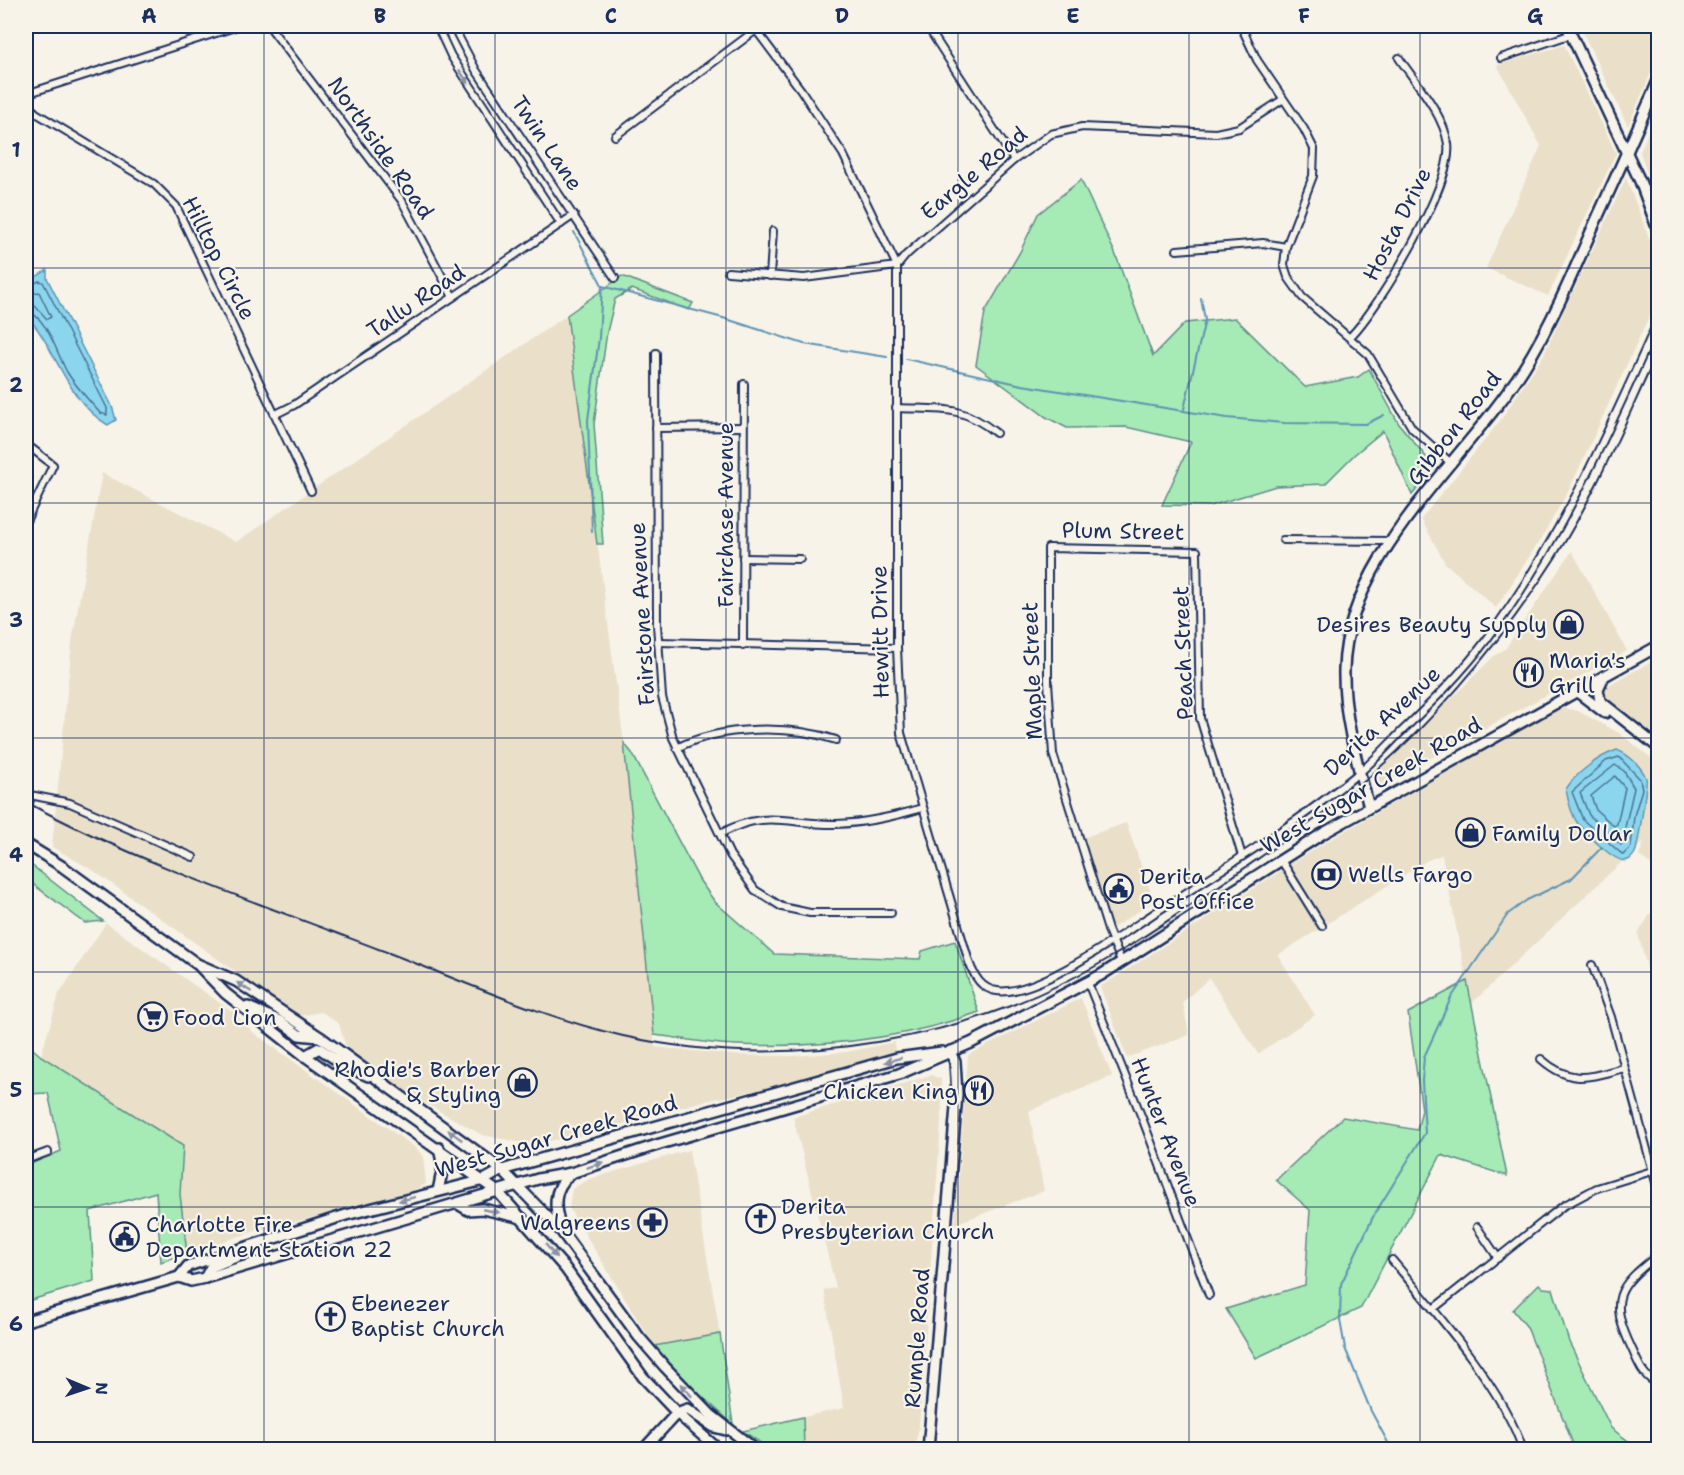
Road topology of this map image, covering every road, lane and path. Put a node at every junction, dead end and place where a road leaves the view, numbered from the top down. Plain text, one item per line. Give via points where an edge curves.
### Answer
1 (238, 26) edge
2 (269, 26) edge
3 (437, 26) edge
4 (453, 26) edge
5 (927, 26) edge
6 (1241, 26) edge
7 (755, 28) edge
8 (1570, 30) edge
9 (1399, 58) dead end
10 (1501, 58) dead end
11 (1659, 81) edge
12 (26, 94) edge
13 (1282, 100) junction
14 (26, 103) edge
15 (615, 136) dead end
16 (1627, 153) junction
17 (1014, 160) junction
18 (574, 215) junction
19 (561, 224) junction
20 (1659, 230) edge
21 (774, 231) dead end
22 (1286, 247) junction
23 (1177, 250) dead end
24 (897, 266) junction
25 (728, 272) dead end
26 (770, 276) junction
27 (615, 278) dead end
28 (453, 297) junction
29 (1659, 321) edge
30 (1350, 337) junction
31 (656, 353) dead end
32 (744, 384) dead end
33 (896, 408) junction
34 (276, 414) junction
35 (743, 427) junction
36 (656, 428) junction
37 (996, 433) dead end
38 (26, 444) edge
39 (1452, 465) junction
40 (311, 490) dead end
41 (26, 521) edge
42 (1283, 540) dead end
43 (1392, 540) junction
44 (1048, 548) joint
45 (1197, 550) joint
46 (743, 558) junction
47 (800, 559) dead end
48 (658, 642) junction
49 (743, 645) junction
50 (1659, 646) edge
51 (897, 648) junction
52 (1605, 674) junction
53 (1576, 691) junction
54 (836, 740) dead end
55 (1659, 747) edge
56 (677, 748) junction
57 (1659, 753) edge
58 (1360, 772) junction
59 (26, 785) edge
60 (30, 795) junction
61 (1369, 807) junction
62 (922, 808) junction
63 (26, 812) edge
64 (720, 834) junction
65 (26, 844) edge
66 (1242, 856) junction
67 (193, 857) dead end
68 (1281, 860) junction
69 (891, 913) dead end
70 (1322, 926) dead end
71 (1112, 942) junction
72 (1122, 963) junction
73 (197, 964) junction
74 (1592, 965) dead end
75 (1088, 983) junction
76 (981, 985) joint
77 (235, 1001) junction
78 (320, 1037) junction
79 (950, 1051) junction
80 (305, 1056) junction
81 (1541, 1059) dead end
82 (1624, 1068) junction
83 (381, 1083) junction
84 (796, 1087) junction
85 (754, 1116) junction
86 (439, 1148) junction
87 (48, 1152) dead end
88 (26, 1160) edge
89 (502, 1170) junction
90 (1652, 1171) junction
91 (572, 1173) junction
92 (484, 1180) junction
93 (518, 1185) junction
94 (1659, 1190) edge
95 (438, 1191) junction
96 (498, 1192) junction
97 (459, 1204) junction
98 (524, 1219) junction
99 (1477, 1227) dead end
100 (562, 1232) junction
101 (256, 1245) junction
102 (1659, 1255) edge
103 (1498, 1258) junction
104 (1392, 1260) dead end
105 (179, 1277) junction
106 (205, 1278) junction
107 (1209, 1295) dead end
108 (1433, 1309) junction
109 (26, 1321) edge
110 (1655, 1382) dead end
111 (677, 1413) junction
112 (729, 1430) junction
113 (643, 1449) edge
114 (719, 1449) edge
115 (756, 1449) edge
116 (928, 1449) edge
117 (1523, 1449) edge

1 - 12 street
2 - 28 street, Northside Road via 402,201
3 -> 19 street, Twin Lane via 451,56
4 - 18 street, Twin Lane via 480,77
5 - 17 street
6 - 13 street
7 - 15 street
7 - 24 street via 843,154
8 - 10 street
8 - 16 main road
9 - 30 street, Hosta Drive via 1441,125 1447,141 1447,164 1400,266
11 - 16 main road, Gibbon Road
13 - 17 street, Eargle Road via 1239,128 1216,133 1066,129 1041,139
13 - 22 street via 1312,142 1315,158 1313,176
14 - 34 street, Hilltop Circle via 36,113 154,184 176,206
16 - 20 main road
16 - 39 main road, Gibbon Road via 1534,351
17 - 24 street, Eargle Road
18 - 19 street, Tallu Road
18 - 27 street, Twin Lane
19 - 28 street, Tallu Road
21 - 26 street
22 - 23 street via 1263,243
22 - 30 street via 1284,265 1293,287
24 - 26 street via 804,278
24 - 33 street, Hewitt Drive
25 - 26 street
28 - 34 street, Tallu Road
29 - 58 street, Derita Avenue via 1588,476 1531,575 1463,669
30 - 39 street via 1368,354 1412,428
31 - 36 street, Fairstone Avenue
32 - 35 street, Fairchase Avenue
33 - 37 street via 962,412
33 - 51 street, Hewitt Drive
34 - 40 street, Hilltop Circle
35 - 36 street
35 - 46 street, Fairchase Avenue
36 - 48 street, Fairstone Avenue
38 - 41 street via 53,465
39 - 43 main road, Gibbon Road
42 - 43 street
43 - 58 main road, Gibbon Road via 1368,576 1345,649 1345,694
44 - 45 street, Plum Street
44 - 71 street, Maple Street via 1048,682 1053,754
45 - 66 street, Peach Street via 1200,718
46 - 47 street
46 - 49 street, Fairchase Avenue
48 - 49 street
48 - 56 street, Fairstone Avenue via 664,711
49 - 51 street
50 - 52 main road, West Sugar Creek Road
51 - 62 street, Hewitt Drive via 901,733
52 - 53 main road, West Sugar Creek Road
52 - 55 main road via 1598,689 1600,701
53 - 57 main road
53 - 61 main road, West Sugar Creek Road
54 - 56 street via 814,733 730,732 697,738
56 - 64 street, Fairstone Avenue
58 - 61 main road, Gibbon Road
58 - 66 street, Derita Avenue
59 - 60 street
60 - 63 street
60 - 67 street via 70,803
61 - 68 main road, West Sugar Creek Road
62 - 64 street via 838,824 760,819
62 - 76 street, Hewitt Drive via 969,962
64 - 69 street, Fairstone Avenue via 747,881 782,907 825,914
65 - 73 main road
66 - 71 street, Derita Avenue
68 - 70 street
68 - 72 main road, West Sugar Creek Road
71 - 72 street, Maple Street
71 - 76 street, Derita Avenue via 1018,989 1000,991
72 - 75 main road, West Sugar Creek Road
73 - 77 main road
78 -> 73 main road via 236,981
74 - 82 street
75 - 79 main road, West Sugar Creek Road
75 - 107 street, Hunter Avenue
77 - 78 main road via 280,1021 299,1035
77 - 80 main road
78 - 83 main road
79 -> 84 main road, West Sugar Creek Road via 897,1058
79 - 85 main road, West Sugar Creek Road via 899,1074
79 - 116 main road, Rumple Road via 955,1062 957,1094
80 - 83 main road via 319,1048
80 - 86 main road
81 - 82 street via 1561,1074 1579,1078
82 - 90 street
89 -> 83 main road
84 - 85 main road via 789,1102
84 - 89 main road, West Sugar Creek Road
91 -> 85 main road, West Sugar Creek Road
86 - 92 main road
86 - 95 main road via 443,1167
87 - 88 street
89 - 92 main road, West Sugar Creek Road
89 - 93 main road
90 - 94 street
90 - 103 street via 1580,1196
91 - 93 main road, West Sugar Creek Road
91 - 100 main road via 558,1187 555,1200
92 - 95 main road, West Sugar Creek Road
92 - 96 main road
93 - 96 main road, West Sugar Creek Road
93 - 100 main road
95 -> 101 main road, West Sugar Creek Road via 346,1215
96 - 97 main road, West Sugar Creek Road
96 - 98 main road
97 -> 98 main road via 468,1210 483,1209
97 - 106 main road, West Sugar Creek Road
98 -> 111 main road via 565,1268 637,1370
99 - 103 street
112 -> 100 main road via 692,1397 639,1338
101 - 105 main road, West Sugar Creek Road via 188,1266
101 - 106 main road via 211,1267
102 - 110 street via 1628,1282 1618,1312 1641,1369
103 - 108 street
104 - 108 street
105 - 106 main road, West Sugar Creek Road via 191,1281
105 - 109 main road, West Sugar Creek Road
108 - 117 street via 1492,1389
111 - 112 main road via 687,1410 714,1427
111 - 113 main road
111 - 114 main road
112 - 115 main road

